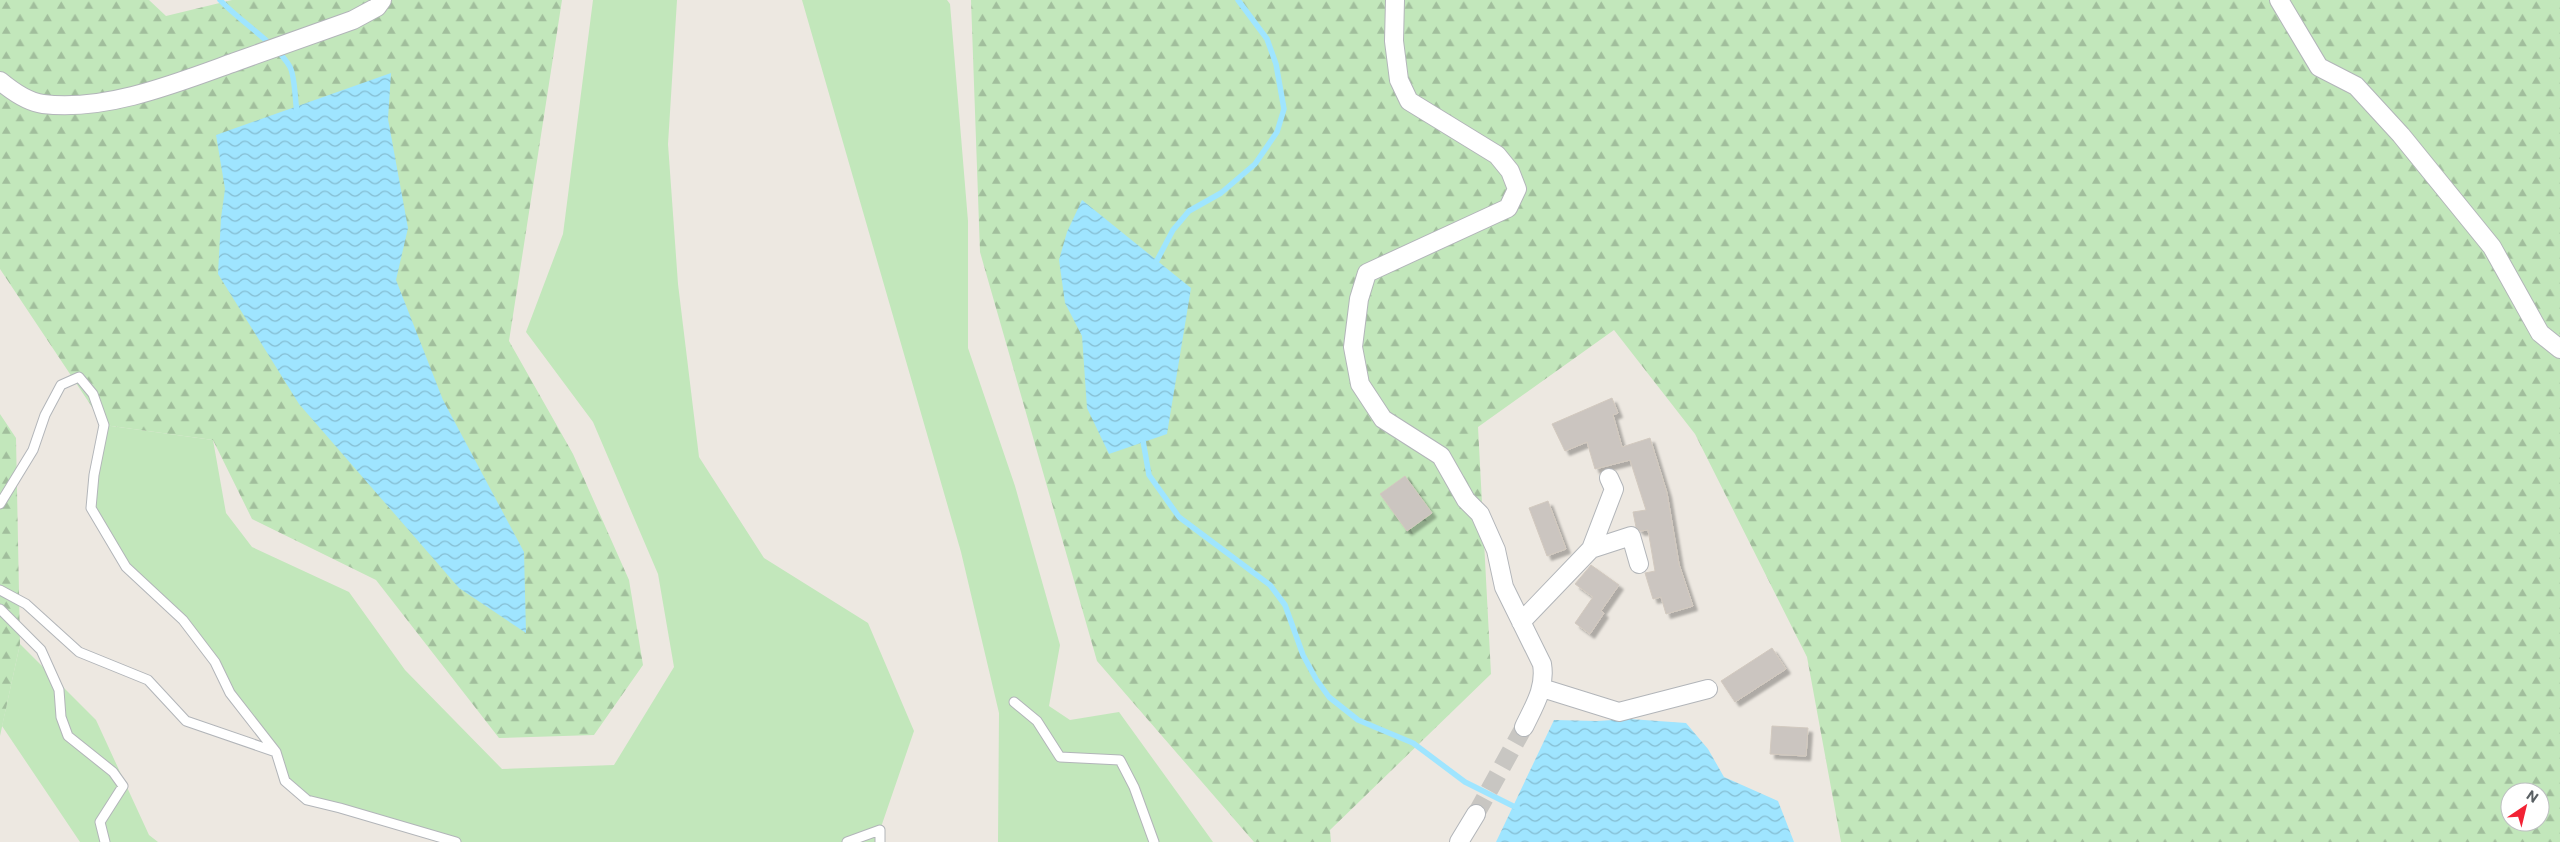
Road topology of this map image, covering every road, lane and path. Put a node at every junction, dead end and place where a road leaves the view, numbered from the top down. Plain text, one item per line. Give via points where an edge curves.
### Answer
1 (382, 0) edge
2 (1395, 0) edge
3 (2279, 0) edge
4 (0, 81) edge
5 (2560, 349) edge
6 (1609, 478) dead end
7 (0, 504) edge
8 (1591, 549) junction
9 (1639, 564) dead end
10 (0, 590) edge
11 (0, 609) edge
12 (1521, 622) junction
13 (1542, 688) junction
14 (1708, 689) dead end
15 (1014, 702) dead end
16 (1524, 727) tunnel mouth
17 (276, 752) junction
18 (1476, 814) tunnel mouth
19 (105, 842) edge
20 (456, 842) edge
21 (847, 842) edge
22 (880, 842) edge
23 (1154, 842) edge
24 (1459, 842) edge

1 - 4 street via 377,7 353,20 135,95 77,106 41,104 16,94
2 - 12 street via 1394,41 1399,80 1409,102 1497,155 1510,170 1517,189 1508,208 1366,273 1353,347 1360,384 1384,419 1441,456 1466,500 1480,514 1496,550 1504,587
3 - 5 street via 2319,67 2356,86 2401,135 2486,239 2540,334
6 - 8 street via 1614,489
7 - 17 lane via 33,450 45,415 61,385 79,377 93,394 104,425 91,508 126,567 182,620 215,662 230,693
8 - 9 street via 1631,536
8 - 12 street
10 - 17 lane via 26,604 79,652 148,680 186,721
11 - 19 lane via 41,650 58,690 61,717 68,736 112,772 123,786 100,822
12 - 13 street via 1542,664
13 - 14 street via 1619,712
13 - 16 street
15 - 23 lane via 1037,721 1060,757 1120,760 1134,787
17 - 20 lane via 285,781 307,800
18 - 24 street
21 - 22 lane via 880,830

